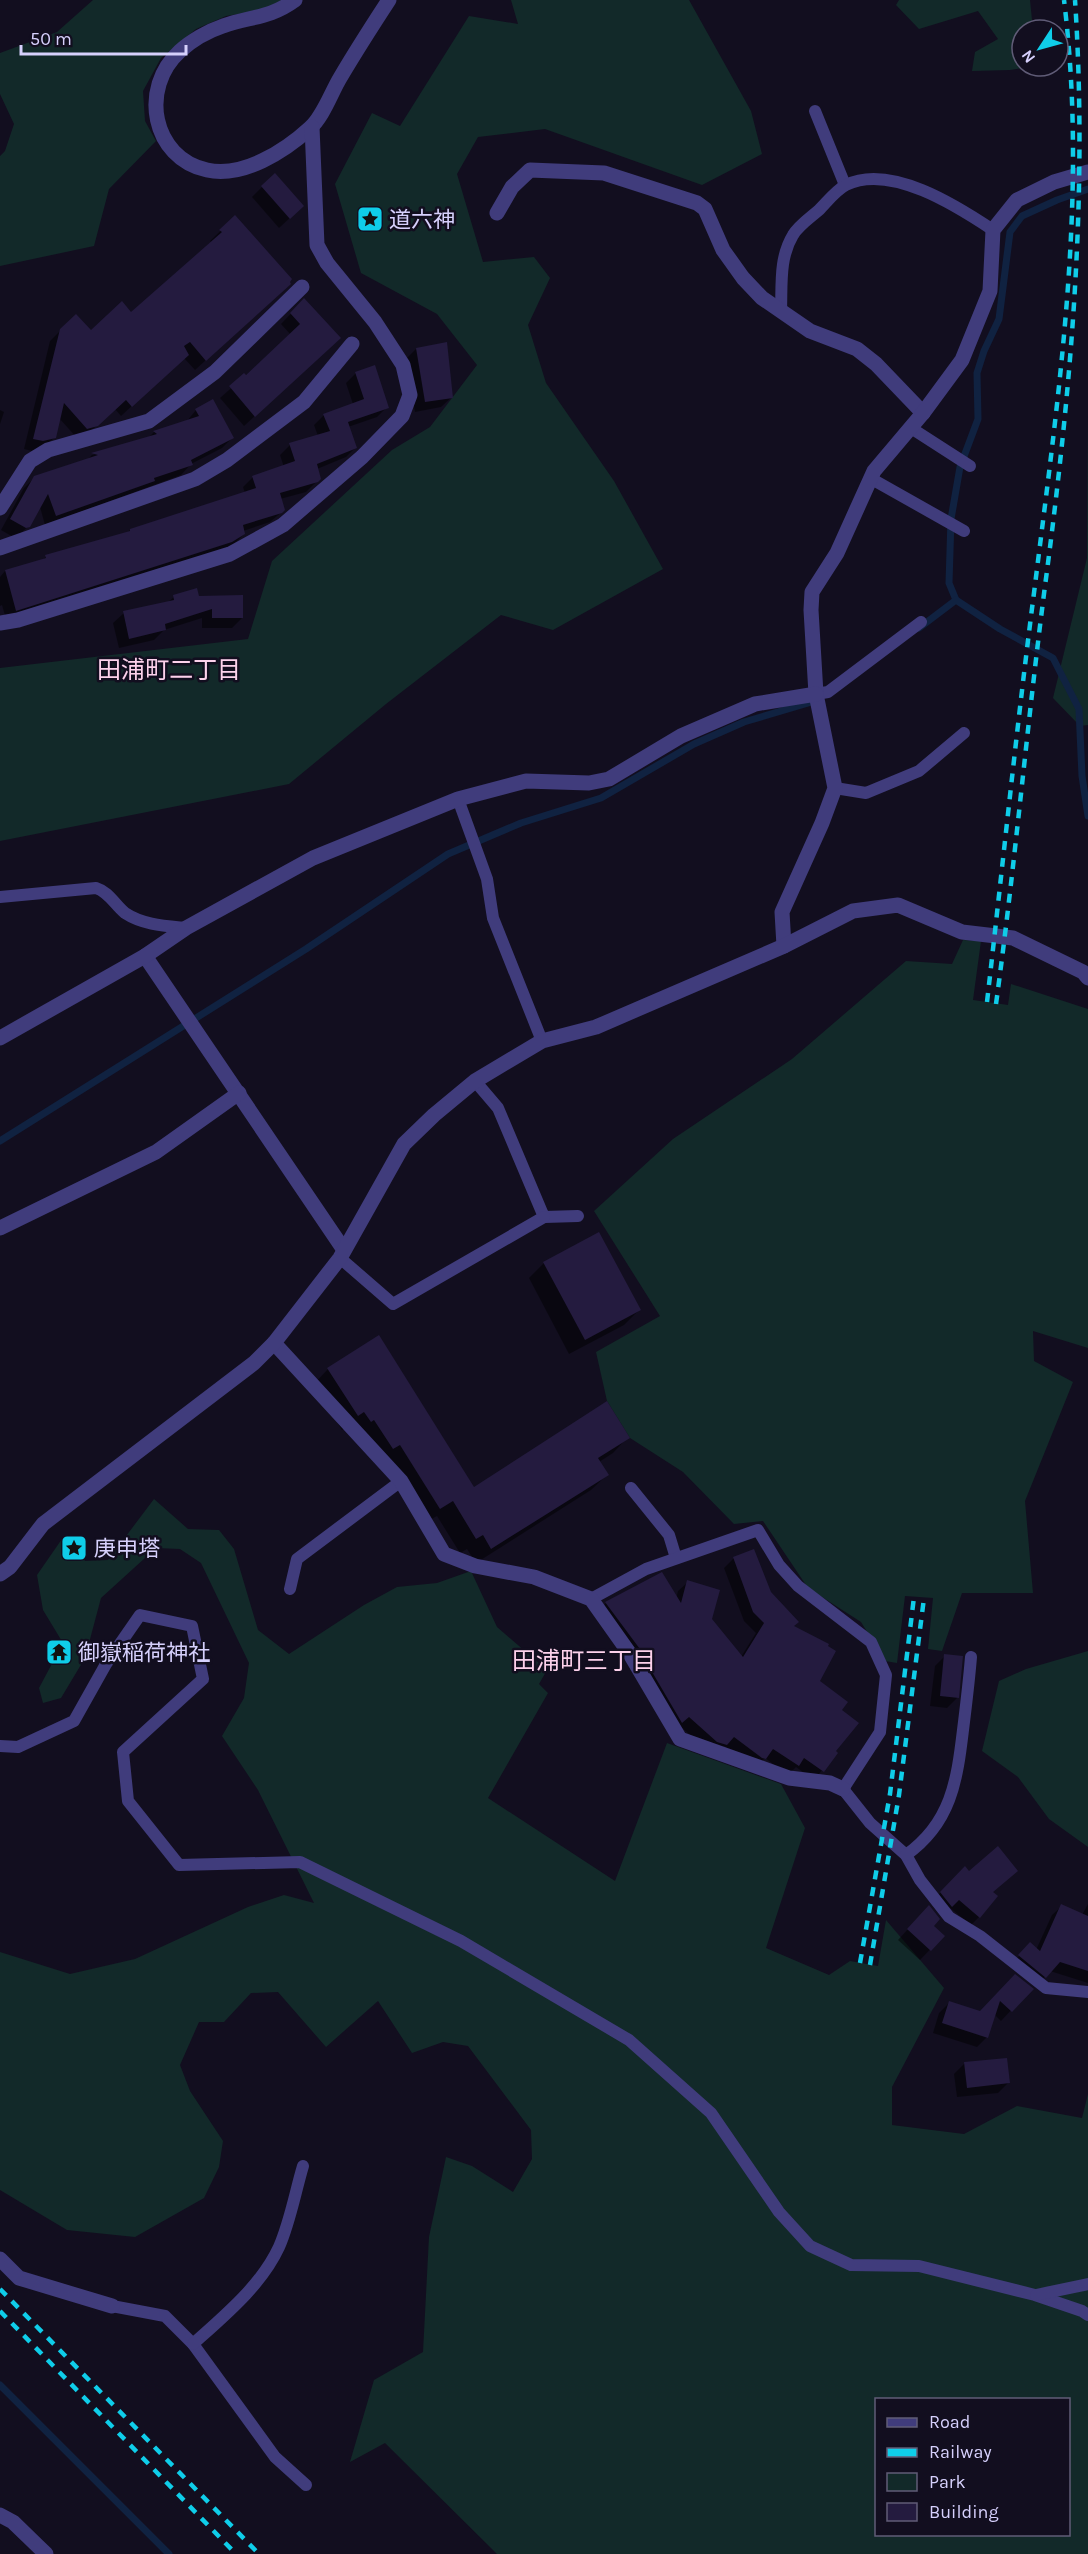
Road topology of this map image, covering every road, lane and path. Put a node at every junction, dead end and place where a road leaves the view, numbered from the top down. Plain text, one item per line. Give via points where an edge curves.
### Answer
1 (295, 0) edge
2 (389, 0) edge
3 (815, 111) dead end
4 (312, 127) junction
5 (1088, 172) edge
6 (845, 185) junction
7 (497, 213) dead end
8 (993, 230) junction
9 (302, 287) dead end
10 (781, 311) junction
11 (352, 344) dead end
12 (923, 413) junction
13 (911, 428) junction
14 (970, 466) dead end
15 (870, 478) junction
16 (0, 508) edge
17 (964, 531) dead end
18 (0, 548) edge
19 (921, 622) dead end
20 (0, 623) edge
21 (816, 694) junction
22 (964, 733) dead end
23 (835, 788) junction
24 (459, 799) junction
25 (0, 897) edge
26 (186, 928) junction
27 (784, 946) junction
28 (144, 956) junction
29 (1086, 973) edge
30 (0, 1038) edge
31 (542, 1041) junction
32 (475, 1081) junction
33 (239, 1093) junction
34 (578, 1216) dead end
35 (544, 1217) junction
36 (0, 1228) edge
37 (342, 1254) junction
38 (274, 1343) junction
39 (401, 1481) junction
40 (631, 1488) dead end
41 (676, 1558) junction
42 (0, 1574) edge
43 (290, 1589) dead end
44 (591, 1599) junction
45 (971, 1657) dead end
46 (0, 1746) edge
47 (843, 1789) junction
48 (906, 1855) junction
49 (1088, 1992) edge
50 (303, 2166) dead end
51 (0, 2259) edge
52 (1088, 2284) edge
53 (1035, 2295) junction
54 (112, 2306) joint
55 (1088, 2315) edge
56 (193, 2344) junction
57 (306, 2485) dead end
58 (0, 2515) edge
59 (46, 2554) edge

1 - 4 street via 273,14 224,25 179,52 159,82 155,114 167,143 192,165 210,171 258,163
2 - 4 street
3 - 6 lane
4 - 20 street via 317,245 403,365 410,395 402,416 362,457 283,525 230,554
5 - 8 street via 1054,182 1017,200
6 - 8 lane via 869,179 890,180 925,191
6 - 10 lane via 793,234 782,262
7 - 10 street via 512,187 530,171 604,173 697,203 705,209 723,250 743,278
8 - 12 street via 986,302 962,360
9 - 16 street via 215,372 149,421 48,450 30,461
10 - 12 street via 810,331 857,349
11 - 18 street via 304,402 195,479
12 - 13 street
13 - 14 lane
13 - 15 street
15 - 17 lane
15 - 21 street via 837,553 812,592
19 - 21 lane via 828,692
21 - 23 street
21 - 24 street via 755,704 681,736 609,779 589,783 526,781
22 - 23 lane via 919,771 866,793
23 - 27 street via 782,912
24 - 26 street via 313,858
24 - 31 lane via 488,879 493,918
25 - 26 lane via 96,888 103,890 125,913 144,921
26 - 28 street
27 - 29 street via 853,911 898,905 962,932 1013,938
27 - 31 street via 596,1027
28 - 30 street
28 - 33 street
31 - 32 street
32 - 35 lane via 498,1108
32 - 37 street via 404,1144
33 - 36 street via 156,1152
33 - 37 street
34 - 35 lane
35 - 37 lane via 393,1304
37 - 38 street
38 - 39 street
38 - 42 street via 254,1363 43,1524 10,1567
39 - 43 lane via 297,1559
39 - 44 street via 444,1554 475,1566 534,1577
40 - 41 lane via 669,1535
41 - 44 lane via 646,1569
41 - 47 lane via 758,1530 779,1565 798,1586 871,1642 886,1675 880,1732
44 - 47 street via 630,1654 680,1739 789,1778 830,1783
45 - 48 lane via 957,1776 950,1799 939,1823
46 - 53 lane via 18,1747 74,1721 140,1615 192,1626 203,1679 123,1752 128,1801 179,1865 300,1863 461,1941 629,2040 711,2113 779,2212 810,2246 851,2265 919,2266
47 - 48 lane via 870,1823
48 - 49 lane via 949,1917 1046,1988
50 - 56 lane via 278,2248 238,2303
51 - 54 street via 19,2278
52 - 53 lane
53 - 55 lane
54 - 56 lane via 165,2316
56 - 57 lane via 275,2457
58 - 59 street via 13,2522

